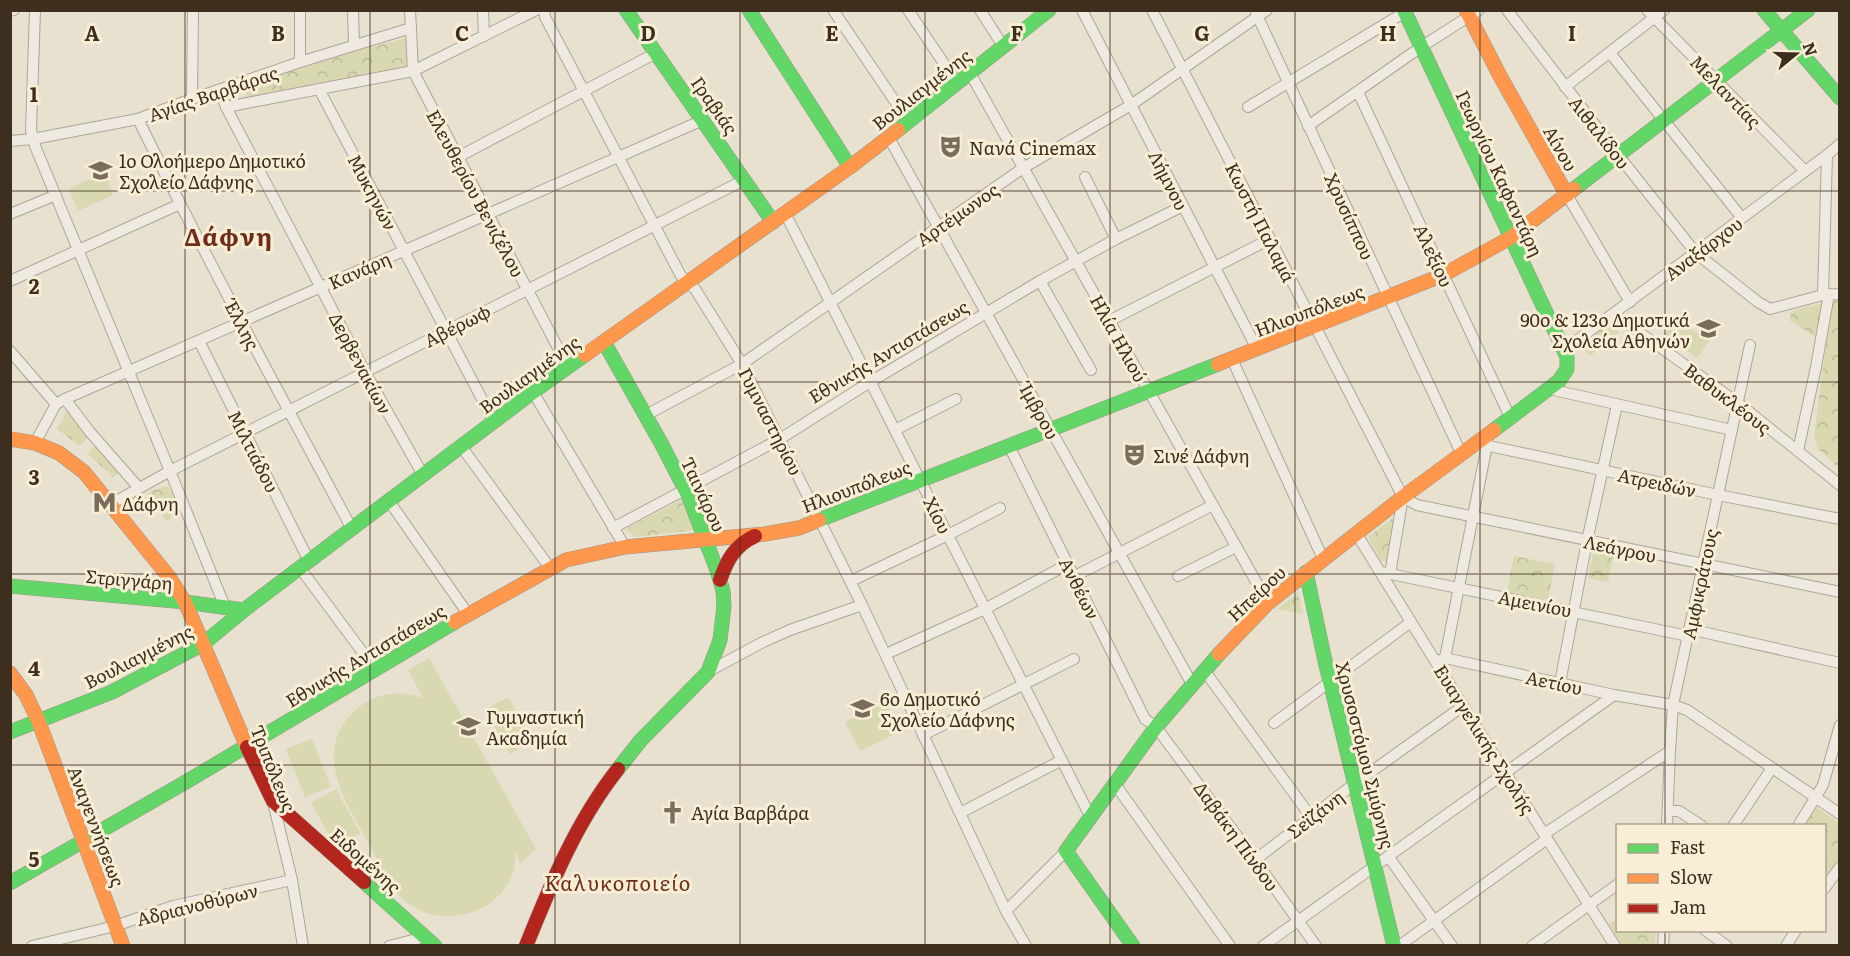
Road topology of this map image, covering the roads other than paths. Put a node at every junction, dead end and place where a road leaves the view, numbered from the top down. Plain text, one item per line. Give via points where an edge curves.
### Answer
1 (35, 10) edge
2 (193, 10) edge
3 (300, 10) edge
4 (353, 10) edge
5 (410, 10) edge
6 (483, 10) edge
7 (536, 10) edge
8 (544, 10) edge
9 (626, 10) edge
10 (749, 10) edge
11 (833, 10) edge
12 (908, 10) edge
13 (980, 10) edge
14 (1049, 10) edge
15 (1082, 10) edge
16 (1152, 10) edge
17 (1507, 10) edge
18 (1664, 10) edge
19 (1764, 10) edge
20 (1808, 10) edge
21 (1404, 11) edge
22 (1260, 13) edge
23 (1471, 13) edge
24 (1651, 14) edge
25 (411, 28) junction
26 (1780, 31) junction
27 (484, 36) junction
28 (354, 45) junction
29 (1004, 46) junction
30 (1421, 47) junction
31 (656, 53) junction
32 (1610, 53) junction
33 (300, 62) junction
34 (1182, 70) junction
35 (413, 72) junction
36 (970, 73) junction
37 (1716, 81) junction
38 (1288, 82) junction
39 (957, 83) junction
40 (1565, 87) junction
41 (319, 89) junction
42 (220, 90) junction
43 (584, 92) junction
44 (1358, 92) junction
45 (1839, 98) edge
46 (192, 99) junction
47 (1131, 105) junction
48 (226, 107) junction
49 (1248, 107) dead end
50 (138, 119) junction
51 (703, 120) junction
52 (1664, 120) junction
53 (909, 122) junction
54 (1308, 126) junction
55 (889, 138) junction
56 (33, 139) junction
57 (10, 141) edge
58 (1839, 144) edge
59 (1618, 155) junction
60 (1827, 155) junction
61 (458, 157) junction
62 (618, 157) junction
63 (850, 167) junction
64 (1023, 168) junction
65 (1805, 171) junction
66 (1085, 177) dead end
67 (744, 180) junction
68 (56, 195) junction
69 (1567, 195) junction
70 (180, 204) junction
71 (1183, 206) junction
72 (785, 213) junction
73 (10, 214) edge
74 (487, 214) junction
75 (1742, 218) junction
76 (773, 222) junction
77 (654, 225) junction
78 (938, 227) junction
79 (1510, 238) junction
80 (1116, 239) junction
81 (1270, 239) junction
82 (79, 250) junction
83 (404, 251) junction
84 (1696, 253) junction
85 (1076, 261) junction
86 (1215, 268) junction
87 (1443, 275) junction
88 (10, 281) edge
89 (1040, 281) junction
90 (688, 282) junction
91 (321, 287) junction
92 (527, 290) junction
93 (1830, 294) edge
94 (1388, 298) junction
95 (1630, 302) junction
96 (831, 303) junction
97 (986, 313) junction
98 (1614, 314) junction
99 (1109, 321) junction
100 (241, 322) junction
101 (1315, 327) junction
102 (446, 331) junction
103 (199, 341) junction
104 (604, 342) junction
105 (1750, 345) dead end
106 (1257, 350) junction
107 (1564, 350) junction
108 (10, 351) edge
109 (1233, 359) junction
110 (742, 364) junction
111 (568, 367) junction
112 (1090, 370) dead end
113 (129, 372) junction
114 (365, 372) junction
115 (870, 382) junction
116 (1549, 389) junction
117 (533, 392) junction
118 (1149, 392) junction
119 (956, 399) dead end
120 (60, 401) junction
121 (1738, 403) junction
122 (1617, 405) junction
123 (289, 411) junction
124 (645, 416) junction
125 (1510, 417) junction
126 (494, 422) junction
127 (1050, 429) junction
128 (895, 430) junction
129 (1732, 430) junction
130 (245, 433) junction
131 (10, 439) edge
132 (780, 439) junction
133 (35, 443) junction
134 (1481, 444) junction
135 (461, 446) junction
136 (1009, 446) junction
137 (1798, 451) junction
138 (1461, 453) junction
139 (1602, 470) junction
140 (170, 471) junction
141 (423, 475) junction
142 (920, 480) junction
143 (1839, 485) edge
144 (139, 488) junction
145 (685, 490) junction
146 (1718, 495) junction
147 (1403, 497) junction
148 (389, 501) junction
149 (111, 504) junction
150 (1213, 505) junction
151 (1000, 508) dead end
152 (1473, 517) junction
153 (820, 519) junction
154 (1839, 519) edge
155 (613, 528) junction
156 (352, 529) junction
157 (1356, 533) junction
158 (765, 534) junction
159 (948, 535) junction
160 (706, 539) junction
161 (1587, 541) junction
162 (624, 547) junction
163 (1236, 547) junction
164 (1119, 552) junction
165 (1323, 559) junction
166 (1068, 564) junction
167 (304, 565) junction
168 (1703, 565) junction
169 (550, 568) junction
170 (1306, 572) junction
171 (1386, 573) junction
172 (1074, 576) junction
173 (1178, 576) dead end
174 (720, 580) junction
175 (851, 581) junction
176 (10, 586) edge
177 (1459, 588) junction
178 (1839, 592) edge
179 (185, 602) junction
180 (1268, 603) junction
181 (862, 605) junction
182 (225, 607) junction
183 (985, 609) junction
184 (244, 610) junction
185 (1573, 611) junction
186 (468, 614) junction
187 (1411, 622) junction
188 (1688, 632) junction
189 (203, 644) junction
190 (885, 654) junction
191 (1074, 659) dead end
192 (1441, 660) junction
193 (1839, 663) edge
194 (375, 669) junction
195 (1204, 670) junction
196 (708, 672) junction
197 (10, 673) edge
198 (1329, 682) junction
199 (1560, 683) junction
200 (1024, 684) junction
201 (1192, 684) junction
202 (1614, 695) junction
203 (1674, 705) junction
204 (1463, 706) junction
205 (38, 720) junction
206 (1274, 723) dead end
207 (1839, 725) edge
208 (1156, 727) junction
209 (10, 732) edge
210 (923, 735) junction
211 (246, 746) junction
212 (1670, 751) junction
213 (1062, 760) junction
214 (1772, 768) junction
215 (1505, 772) junction
216 (1115, 784) junction
217 (1354, 784) junction
218 (1816, 798) junction
219 (273, 801) junction
220 (1668, 811) junction
221 (960, 813) junction
222 (1839, 814) edge
223 (1311, 817) junction
224 (1091, 818) junction
225 (1667, 824) edge
226 (1700, 824) edge
227 (1734, 824) edge
228 (1799, 824) edge
229 (1546, 836) junction
230 (84, 841) junction
231 (1066, 851) junction
232 (1388, 856) junction
233 (1255, 860) junction
234 (1374, 866) junction
235 (1839, 868) edge
236 (292, 880) junction
237 (10, 884) edge
238 (1616, 885) edge
239 (1826, 886) edge
240 (1588, 905) junction
241 (1006, 911) junction
242 (1299, 920) junction
243 (1434, 920) junction
244 (115, 926) junction
245 (1708, 932) edge
246 (1795, 932) edge
247 (430, 941) edge
248 (32, 945) edge
249 (123, 945) edge
250 (132, 945) edge
251 (303, 945) edge
252 (389, 945) edge
253 (526, 945) edge
254 (1026, 945) edge
255 (1133, 945) edge
256 (1230, 945) edge
257 (1263, 945) edge
258 (1316, 945) edge
259 (1394, 945) edge
260 (1399, 945) edge
261 (1452, 945) edge
262 (1532, 945) edge
263 (1615, 945) edge
264 (1727, 945) edge
265 (1786, 945) edge

1 - 56 street
2 - 46 street
3 - 33 street
4 - 28 street
5 - 25 street, Ελευθερίου Βενιζέλου
6 - 27 street
7 - 27 street, Αγίας Βαρβάρας
8 - 43 street, Γυμναστηρίου
9 - 31 main road, Γραβιάς
10 - 63 main road
11 - 53 street
12 - 39 street
13 - 29 street
14 - 29 main road, Βουλιαγμένης
15 - 47 street, Λήμνου
16 - 34 street, Κωστή Παλαμά
17 - 40 street, Αιθαλίδου
18 - 24 street
19 - 26 main road
20 - 26 main road, Ηλιουπόλεως
21 - 30 main road, Γεωργίου Καφαντάρη
21 - 38 street
22 - 34 street, Αρτέμωνος
22 - 38 street, Χρυσίππου
23 - 30 street
23 - 69 main road, Αίνου via 1500,76
24 - 32 street
24 - 37 street, Μελαντίας
25 - 28 street, Αγίας Βαρβάρας
25 - 35 street, Ελευθερίου Βενιζέλου
26 - 37 main road, Ηλιουπόλεως
26 - 45 main road
27 - 35 street, Αγίας Βαρβάρας
28 - 33 street, Αγίας Βαρβάρας
29 - 36 main road, Βουλιαγμένης
30 - 44 street
30 - 79 main road, Γεωργίου Καφαντάρη
31 - 43 street
31 - 51 main road, Γραβιάς
32 - 40 street
32 - 52 street
33 - 42 street, Αγίας Βαρβάρας
34 - 47 street, Αρτέμωνος
34 - 81 street, Κωστή Παλαμά
35 - 41 street, Αγίας Βαρβάρας
35 - 61 street, Ελευθερίου Βενιζέλου
36 - 39 main road, Βουλιαγμένης
36 - 64 street, Ηλία Ηλιού
37 - 52 main road, Ηλιουπόλεως
37 - 65 street, Μελαντίας
38 - 49 street
38 - 54 street, Χρυσίππου
39 - 53 main road, Βουλιαγμένης
40 - 59 street, Αιθαλίδου
41 - 48 street, Αγίας Βαρβάρας
41 - 83 street, Μυκηνών
42 - 46 street, Αγίας Βαρβάρας
42 - 48 street, Δερβενακίων
43 - 61 street
43 - 62 street, Γυμναστηρίου
44 - 54 street
44 - 87 street, Αλεξίου
46 - 50 street, Αγίας Βαρβάρας
47 - 64 street, Αρτέμωνος
47 - 71 street, Λήμνου
48 - 91 street, Δερβενακίων
50 - 56 street, Αγίας Βαρβάρας
50 - 70 street, Έλλης
51 - 62 street, Κανάρη
51 - 67 main road, Γραβιάς
52 - 59 main road, Ηλιουπόλεως
52 - 75 street
53 - 55 main road, Βουλιαγμένης
54 - 94 street, Χρυσίππου
55 - 63 main road, Βουλιαγμένης
55 - 78 street, Ίμβρου
56 - 57 street, Αγίας Βαρβάρας
56 - 68 street
58 - 60 street, Αναξάρχου
59 - 69 main road, Ηλιουπόλεως
59 - 84 street, Αιθαλίδου
60 - 65 street, Αναξάρχου
60 - 93 street
61 - 74 street, Ελευθερίου Βενιζέλου
62 - 74 street, Κανάρη
62 - 77 street, Γυμναστηρίου
63 - 72 main road, Βουλιαγμένης
64 - 78 street, Αρτέμωνος
64 - 85 street, Ηλία Ηλιού
65 - 75 street, Αναξάρχου
66 - 80 street
67 - 76 main road, Γραβιάς
67 - 77 street, Αβέρωφ
68 - 73 street
68 - 82 street
69 - 79 main road, Ηλιουπόλεως
69 - 95 street, Αίνου
70 - 82 street
70 - 100 street, Έλλης
71 - 80 street, Εθνικής Αντιστάσεως
71 - 86 street, Λήμνου
72 - 76 main road, Βουλιαγμένης
72 - 96 street, Χίου
74 - 83 street, Κανάρη
74 - 92 street, Ελευθερίου Βενιζέλου
75 - 84 street, Αναξάρχου
76 - 90 main road, Βουλιαγμένης
77 - 90 street, Γυμναστηρίου
77 - 92 street, Αβέρωφ
78 - 96 street, Αρτέμωνος
78 - 97 street, Ίμβρου
79 - 87 main road, Ηλιουπόλεως
79 - 107 main road, Γεωργίου Καφαντάρη
80 - 85 street, Εθνικής Αντιστάσεως
81 - 86 street
81 - 101 street, Κωστή Παλαμά
82 - 88 street
82 - 113 street
83 - 91 street, Κανάρη
83 - 102 street, Μυκηνών
84 - 93 street, Αιθαλίδου via 1770,309
84 - 95 street, Αναξάρχου
85 - 89 street, Εθνικής Αντιστάσεως
85 - 99 street, Ηλία Ηλιού
86 - 99 street
86 - 106 street, Λήμνου
87 - 94 main road, Ηλιουπόλεως
87 - 125 street, Αλεξίου
89 - 97 street, Εθνικής Αντιστάσεως
89 - 112 street
90 - 104 main road, Βουλιαγμένης
90 - 110 street, Γυμναστηρίου
91 - 100 street, Κανάρη
91 - 114 street, Δερβενακίων
92 - 102 street, Αβέρωφ
92 - 111 street, Ελευθερίου Βενιζέλου
93 - 137 street
94 - 101 main road, Ηλιουπόλεως
94 - 138 street, Χρυσίππου
95 - 98 street, Αναξάρχου
96 - 110 street, Αρτέμωνος
96 - 115 street, Χίου
97 - 115 street, Εθνικής Αντιστάσεως
97 - 127 street, Ίμβρου
98 - 107 street, Αναξάρχου
98 - 121 street, Βαθυκλέους
99 - 118 street, Ηλία Ηλιού
100 - 103 street, Κανάρη
100 - 123 street, Έλλης
101 - 106 main road, Ηλιουπόλεως
101 - 147 street, Κωστή Παλαμά
102 - 114 street, Αβέρωφ
102 - 126 street, Μυκηνών
103 - 113 street, Κανάρη
103 - 130 street, Μιλτιάδου
104 - 111 main road, Βουλιαγμένης
104 - 124 main road, Ταινάρου
105 - 121 street, Αμφικράτους
106 - 109 main road, Ηλιουπόλεως
107 - 116 main road, Ηπείρου via 1567,371
108 - 120 street
109 - 118 main road, Ηλιουπόλεως
109 - 165 street
110 - 124 street, Αρτέμωνος
110 - 132 street, Γυμναστηρίου
111 - 117 main road, Βουλιαγμένης
113 - 120 street, Κανάρη
113 - 140 street
114 - 123 street, Αβέρωφ
114 - 141 street, Δερβενακίων
115 - 128 street, Χίου
115 - 132 street, Εθνικής Αντιστάσεως
116 - 122 street
116 - 125 main road, Ηπείρου
117 - 126 main road, Βουλιαγμένης
117 - 155 street
118 - 127 main road, Ηλιουπόλεως
118 - 150 street, Ηλία Ηλιού
119 - 128 street
120 - 133 street
120 - 144 street
121 - 129 street, Αμφικράτους
121 - 137 street, Βαθυκλέους
122 - 129 street
122 - 139 street
123 - 130 street, Αβέρωφ
123 - 156 street, Έλλης
124 - 145 main road, Ταινάρου
125 - 134 main road, Ηπείρου
126 - 135 main road, Βουλιαγμένης
127 - 136 main road, Ηλιουπόλεως
127 - 164 street, Ίμβρου
128 - 142 street, Χίου
129 - 146 street, Αμφικράτους
130 - 140 street, Αβέρωφ
130 - 167 street, Μιλτιάδου
131 - 133 main road, Τριπόλεως
132 - 145 street, Εθνικής Αντιστάσεως
132 - 153 street, Γυμναστηρίου
133 - 149 main road, Τριπόλεως via 70,459
134 - 138 main road, Ηπείρου
134 - 139 street, Ατρειδών
134 - 152 street
135 - 141 main road, Βουλιαγμένης
135 - 169 street
136 - 142 main road, Ηλιουπόλεως
136 - 166 street, Ανθέων
137 - 143 street, Βαθυκλέους
138 - 147 main road, Ηπείρου
139 - 146 street, Ατρειδών
139 - 161 street
140 - 144 street, Αβέρωφ
140 - 182 street
141 - 148 main road, Βουλιαγμένης
142 - 153 main road, Ηλιουπόλεως
142 - 159 street, Χίου
144 - 149 street, Αβέρωφ
145 - 155 street, Εθνικής Αντιστάσεως
145 - 160 main road, Ταινάρου
146 - 154 street, Ατρειδών
146 - 168 street, Αμφικράτους
147 - 152 street, Λεάγρου via 1417,505
147 - 157 main road, Ηπείρου
147 - 171 street
148 - 156 main road, Βουλιαγμένης
148 - 186 street
149 - 179 main road, Τριπόλεως
150 - 163 street, Ηλία Ηλιού
150 - 164 street
151 - 159 street
152 - 161 street, Λεάγρου
152 - 177 street
153 - 158 main road, Ηλιουπόλεως via 799,528
153 - 175 street, Γυμναστηρίου
155 - 162 street
156 - 167 main road, Βουλιαγμένης
157 - 165 main road, Ηπείρου
157 - 171 street, Ευαγγελικής Σχολής
158 - 160 main road, Εθνικής Αντιστάσεως
158 - 174 main road via 739,545 729,556
159 - 175 street
159 - 183 street, Χίου
160 - 162 main road, Εθνικής Αντιστάσεως
160 - 174 main road, Ταινάρου
161 - 168 street, Λεάγρου
161 - 185 street
162 - 169 main road, Εθνικής Αντιστάσεως via 580,556
163 - 173 street
163 - 180 street, Ηλία Ηλιού
164 - 172 street
164 - 201 street, Ίμβρου
165 - 170 main road, Ηπείρου
166 - 172 street, Ανθέων
166 - 183 street
167 - 184 main road, Βουλιαγμένης
167 - 194 street, Μιλτιάδου
168 - 178 street, Λεάγρου
168 - 188 street, Αμφικράτους
169 - 186 main road, Εθνικής Αντιστάσεως
170 - 180 main road, Ηπείρου
170 - 198 main road, Χρυσοστόμου Σμύρνης
171 - 177 street, Αμεινίου
171 - 187 street, Ευαγγελικής Σχολής
172 - 208 street, Ανθέων via 1145,719
174 - 196 main road, Ταινάρου via 723,630
175 - 181 street, Γυμναστηρίου
176 - 179 main road, Στριγγάρη
177 - 185 street, Αμεινίου
177 - 192 street
179 - 182 main road, Στριγγάρη
179 - 189 main road, Τριπόλεως
180 - 195 main road, Ηπείρου
181 - 190 street, Γυμναστηρίου
181 - 196 street via 790,630
182 - 184 main road, Στριγγάρη
183 - 190 street
183 - 200 street, Χίου
184 - 189 main road, Βουλιαγμένης
185 - 188 street, Αμεινίου
185 - 199 street
186 - 194 main road, Εθνικής Αντιστάσεως
187 - 192 street, Ευαγγελικής Σχολής
187 - 198 street
188 - 193 street, Αμεινίου
188 - 203 street, Αμφικράτους
189 - 205 main road, Βουλιαγμένης via 102,697
189 - 211 main road, Τριπόλεως
190 - 210 street, Γυμναστηρίου
191 - 200 street
192 - 199 street, Αετίου
192 - 204 street, Ευαγγελικής Σχολής
194 - 211 main road, Εθνικής Αντιστάσεως
195 - 201 main road, Ηπείρου
195 - 223 street
196 - 253 main road via 641,740 612,777 557,870
197 - 205 main road, Αναγεννήσεως
198 - 206 street
198 - 217 main road, Χρυσοστόμου Σμύρνης
199 - 202 street, Αετίου
200 - 210 street
200 - 213 street, Χίου
201 - 208 main road, Ηπείρου
202 - 203 street, Αετίου
202 - 215 street
203 - 212 street, Αμφικράτους
203 - 214 street, Αετίου
204 - 215 street, Ευαγγελικής Σχολής
204 - 217 street, Σεϊζάνη
205 - 209 main road, Βουλιαγμένης
205 - 230 main road, Αναγεννήσεως
207 - 218 street
208 - 216 main road, Ηπείρου
208 - 233 street, Δαβάκη Πίνδου
210 - 221 street, Γυμναστηρίου
211 - 219 main road, Τριπόλεως
211 - 230 main road, Εθνικής Αντιστάσεως
212 - 220 street, Αμφικράτους
212 - 229 street
213 - 221 street
213 - 224 street, Χίου
214 - 218 street, Αετίου
214 - 227 street
215 - 229 street, Ευαγγελικής Σχολής
215 - 232 street
216 - 224 main road, Ηπείρου
216 - 256 street
217 - 223 street, Σεϊζάνη
217 - 234 main road, Χρυσοστόμου Σμύρνης
218 - 222 street, Αετίου
218 - 228 street
219 - 236 street, Τριπόλεως
219 - 247 main road, Ειδομένης
220 - 225 street, Αμφικράτους
220 - 226 street via 1679,811
221 - 241 street, Γυμναστηρίου
223 - 233 street, Σεϊζάνη
224 - 231 main road, Ηπείρου
229 - 240 street, Ευαγγελικής Σχολής
229 - 243 street
230 - 237 main road, Εθνικής Αντιστάσεως
230 - 244 main road, Αναγεννήσεως
231 - 241 street, Ηπείρου
231 - 255 main road
232 - 234 street
232 - 243 street
233 - 242 street, Δαβάκη Πίνδου
234 - 242 street
234 - 259 main road, Χρυσοστόμου Σμύρνης
235 - 239 street
236 - 244 street, Αδριανοθύρων via 173,906
236 - 251 street, Τριπόλεως
238 - 240 street
240 - 262 street
240 - 263 street, Ευαγγελικής Σχολής
241 - 254 street, Γυμναστηρίου
242 - 257 street
242 - 258 street, Δαβάκη Πίνδου
243 - 260 street
243 - 261 street
244 - 248 street, Αδριανοθύρων
244 - 249 main road, Αναγεννήσεως
244 - 250 main road
245 - 264 street
246 - 265 street
247 - 252 street

